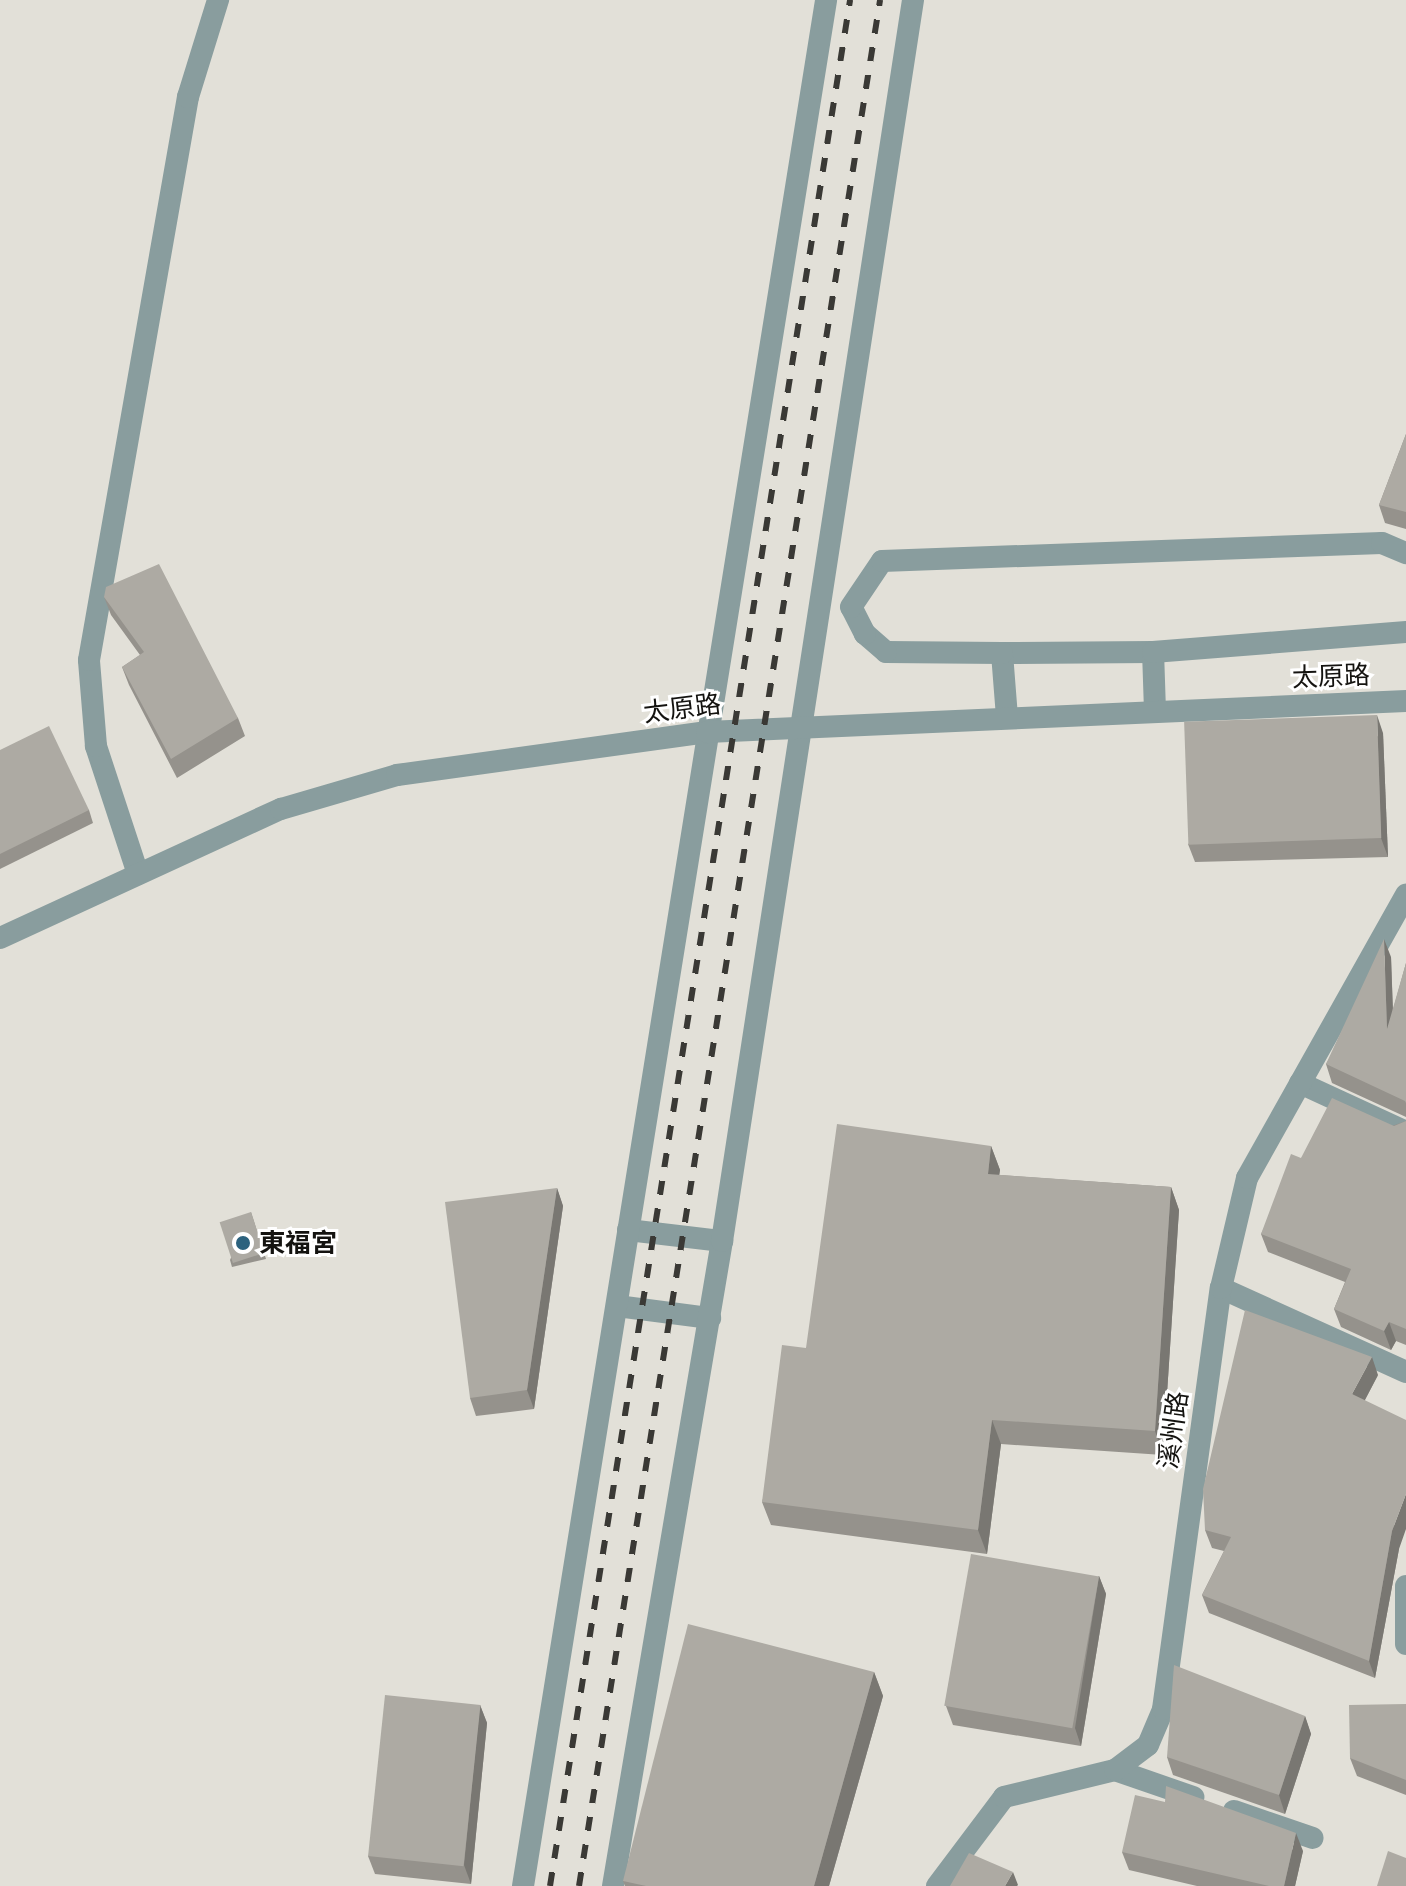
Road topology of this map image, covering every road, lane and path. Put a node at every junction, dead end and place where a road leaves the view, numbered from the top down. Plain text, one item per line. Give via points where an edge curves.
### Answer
1 (218, 0) edge
2 (826, 0) edge
3 (913, 0) edge
4 (1406, 553) edge
5 (1406, 632) edge
6 (1153, 652) junction
7 (1002, 653) junction
8 (1406, 701) edge
9 (1155, 711) junction
10 (1007, 717) junction
11 (797, 726) junction
12 (707, 732) junction
13 (138, 874) junction
14 (1406, 895) edge
15 (0, 938) edge
16 (1300, 1083) junction
17 (1406, 1132) edge
18 (628, 1230) junction
19 (722, 1241) junction
20 (1221, 1288) junction
21 (617, 1306) junction
22 (710, 1318) junction
23 (1406, 1372) edge
24 (1406, 1586) edge
25 (1406, 1644) edge
26 (1115, 1770) junction
27 (1313, 1838) dead end
28 (523, 1886) edge
29 (613, 1886) edge
30 (937, 1886) edge

1 - 13 street via 188,97 89,660 96,746
2 - 12 street
3 - 11 street
4 - 7 street via 1382,543 882,561 851,607 865,634 886,652
5 - 6 street
6 - 7 street
6 - 9 street
7 - 10 street
8 - 9 street, 太原路
9 - 10 street, 太原路
10 - 11 street, 太原路
11 - 12 street, 太原路
11 - 19 street
12 - 13 street, 太原路 via 334,788
12 - 18 street
13 - 15 street, 太原路
14 - 16 street, 溪州路
16 - 17 street
16 - 20 street, 溪州路 via 1247,1178
18 - 19 street
18 - 21 street
19 - 22 street
20 - 23 street
20 - 26 street, 溪州路 via 1163,1709 1148,1745
21 - 22 street
21 - 28 street
22 - 29 street
24 - 25 street
26 - 27 street
26 - 30 street, 溪州路 via 1004,1797

